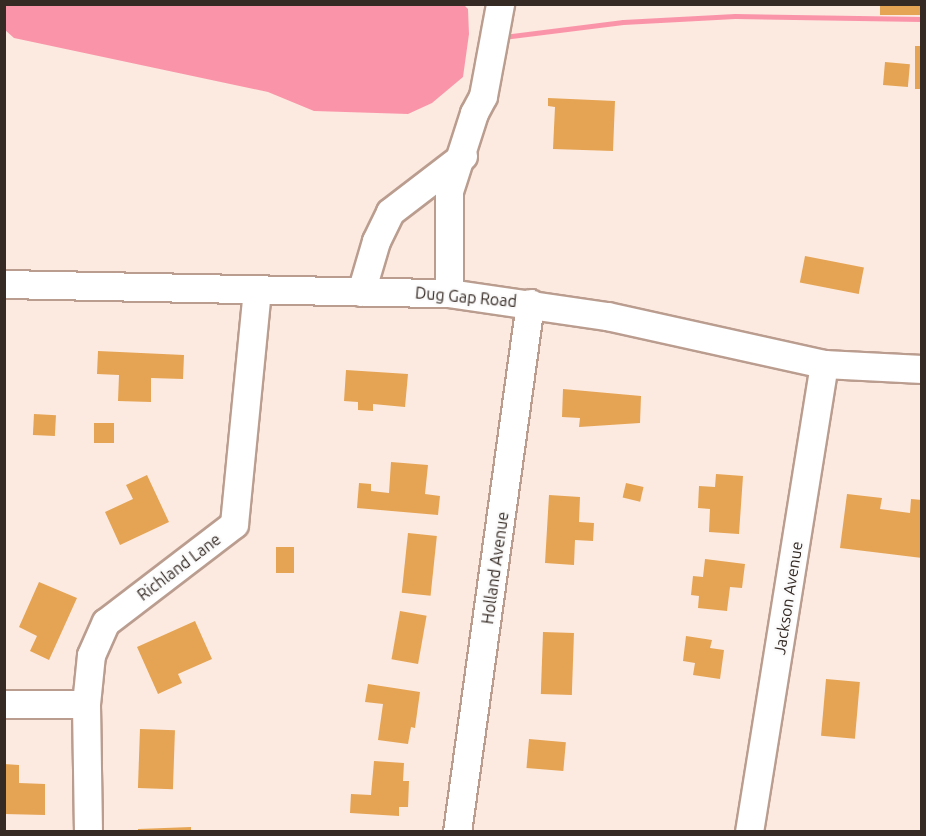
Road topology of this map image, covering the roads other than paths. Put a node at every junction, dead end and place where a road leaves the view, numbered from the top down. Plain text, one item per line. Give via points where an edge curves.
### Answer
1 (500, 4) edge
2 (463, 156) junction
3 (4, 284) edge
4 (257, 291) junction
5 (361, 292) junction
6 (449, 293) junction
7 (530, 303) junction
8 (824, 364) junction
9 (921, 369) edge
10 (4, 704) edge
11 (86, 704) junction
12 (88, 831) edge
13 (457, 831) edge
14 (749, 831) edge

1 - 2 street via 483,96 474,113
2 - 5 street via 390,212 376,241
2 - 6 street via 449,191
3 - 4 street, Dug Gap Road
4 - 5 street, Dug Gap Road
4 - 11 street, Richland Lane via 234,524 106,622 91,655
5 - 6 street, Dug Gap Road
6 - 7 street, Dug Gap Road
7 - 8 street, Dug Gap Road
7 - 13 street, Holland Avenue
8 - 9 street, Dug Gap Road
8 - 14 street, Jackson Avenue
10 - 11 street
11 - 12 street, Richland Lane

